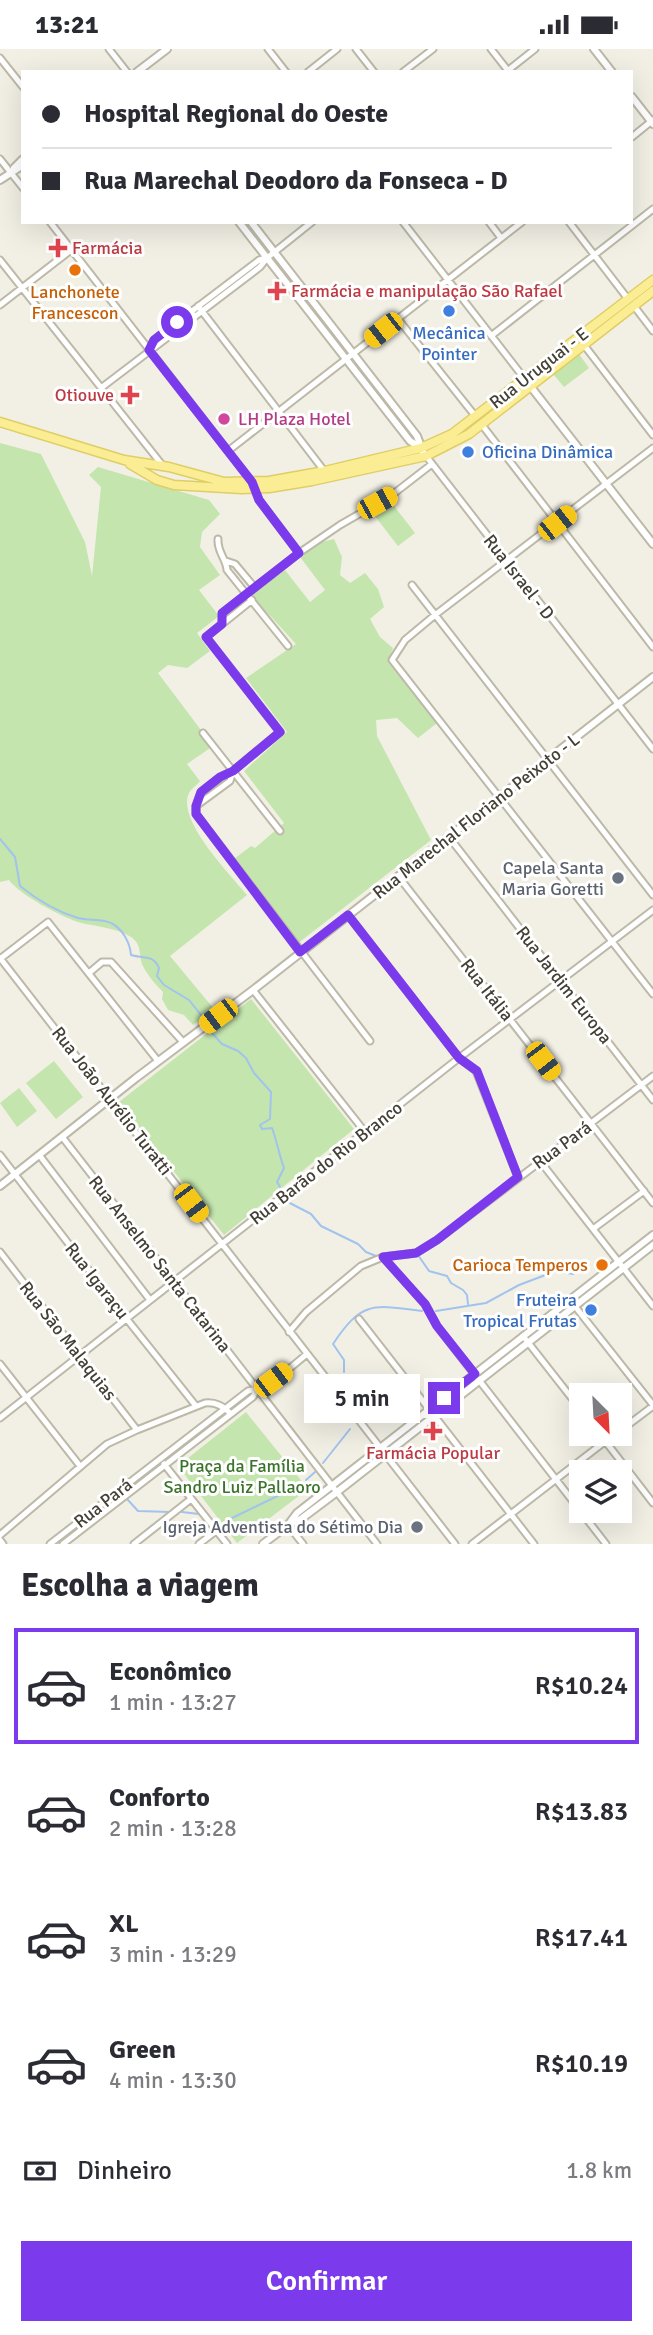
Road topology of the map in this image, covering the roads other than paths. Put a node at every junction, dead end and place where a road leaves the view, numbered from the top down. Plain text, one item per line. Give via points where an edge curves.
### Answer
1 (109, 49) edge
2 (167, 49) edge
3 (268, 49) edge
4 (337, 49) edge
5 (356, 49) edge
6 (433, 49) edge
7 (491, 49) edge
8 (535, 49) edge
9 (594, 49) edge
10 (0, 58) edge
11 (125, 70) edge
12 (140, 70) edge
13 (284, 70) edge
14 (311, 70) edge
15 (372, 70) edge
16 (406, 70) edge
17 (506, 70) edge
18 (508, 70) edge
19 (610, 70) edge
20 (21, 84) edge
21 (633, 98) edge
22 (652, 122) edge
23 (633, 136) edge
24 (0, 159) edge
25 (21, 161) edge
26 (21, 166) edge
27 (10, 172) junction
28 (0, 180) edge
29 (21, 186) edge
30 (653, 209) edge
31 (52, 224) edge
32 (241, 224) edge
33 (253, 224) edge
34 (310, 224) edge
35 (405, 224) edge
36 (490, 224) edge
37 (519, 224) edge
38 (571, 224) edge
39 (501, 238) junction
40 (71, 250) junction
41 (274, 252) junction
42 (594, 255) junction
43 (267, 258) junction
44 (0, 260) edge
45 (653, 279) edge
46 (448, 280) junction
47 (22, 288) junction
48 (653, 291) edge
49 (631, 303) junction
50 (0, 305) edge
51 (200, 309) junction
52 (398, 319) junction
53 (653, 331) edge
54 (491, 336) junction
55 (583, 345) junction
56 (149, 350) junction
57 (353, 353) junction
58 (346, 359) junction
59 (528, 383) junction
60 (101, 388) junction
61 (279, 412) junction
62 (476, 417) junction
63 (0, 422) edge
64 (482, 425) junction
65 (653, 435) edge
66 (421, 448) junction
67 (653, 448) edge
68 (228, 451) junction
69 (124, 460) junction
70 (429, 460) junction
71 (161, 467) junction
72 (182, 471) junction
73 (326, 475) junction
74 (154, 478) junction
75 (607, 484) junction
76 (178, 485) junction
77 (253, 486) junction
78 (557, 523) junction
79 (218, 539) dead end
80 (653, 544) edge
81 (299, 553) junction
82 (226, 561) junction
83 (507, 561) junction
84 (235, 564) junction
85 (227, 570) junction
86 (411, 585) dead end
87 (255, 587) junction
88 (247, 594) junction
89 (252, 600) junction
90 (435, 615) junction
91 (222, 624) junction
92 (288, 646) dead end
93 (653, 647) edge
94 (653, 677) edge
95 (618, 704) junction
96 (202, 733) dead end
97 (653, 749) edge
98 (547, 760) junction
99 (233, 771) junction
100 (499, 797) junction
101 (280, 831) dead end
102 (449, 837) junction
103 (398, 876) junction
104 (653, 895) edge
105 (653, 910) edge
106 (348, 915) junction
107 (612, 942) junction
108 (300, 952) junction
109 (0, 958) edge
110 (89, 973) junction
111 (561, 981) junction
112 (253, 990) junction
113 (653, 995) edge
114 (510, 1019) junction
115 (370, 1041) dead end
116 (183, 1042) junction
117 (459, 1058) junction
118 (158, 1061) junction
119 (653, 1076) edge
120 (642, 1085) junction
121 (111, 1099) junction
122 (653, 1100) edge
123 (591, 1124) junction
124 (365, 1132) junction
125 (63, 1138) junction
126 (0, 1155) edge
127 (40, 1156) junction
128 (540, 1161) junction
129 (16, 1175) junction
130 (518, 1177) junction
131 (0, 1186) edge
132 (644, 1191) junction
133 (653, 1203) edge
134 (593, 1229) junction
135 (653, 1235) edge
136 (222, 1245) junction
137 (653, 1245) edge
138 (0, 1252) edge
139 (383, 1257) junction
140 (619, 1262) junction
141 (624, 1268) junction
142 (174, 1282) junction
143 (150, 1300) junction
144 (570, 1300) junction
145 (575, 1306) junction
146 (653, 1306) edge
147 (126, 1318) junction
148 (359, 1319) dead end
149 (289, 1332) junction
150 (523, 1336) junction
151 (528, 1343) junction
152 (307, 1354) junction
153 (79, 1355) junction
154 (0, 1364) edge
155 (475, 1374) junction
156 (480, 1381) junction
157 (257, 1389) junction
158 (569, 1396) edge
159 (26, 1397) junction
160 (653, 1405) edge
161 (197, 1406) junction
162 (226, 1408) junction
163 (429, 1409) junction
164 (231, 1414) junction
165 (435, 1416) junction
166 (0, 1418) edge
167 (632, 1421) edge
168 (137, 1430) junction
169 (600, 1446) edge
170 (608, 1446) edge
171 (382, 1447) junction
172 (387, 1453) junction
173 (160, 1459) junction
174 (165, 1465) junction
175 (80, 1466) junction
176 (557, 1479) junction
177 (332, 1486) junction
178 (337, 1492) junction
179 (191, 1499) junction
180 (653, 1503) edge
181 (512, 1515) junction
182 (288, 1525) junction
183 (216, 1531) junction
184 (0, 1537) edge
185 (4, 1544) edge
186 (50, 1544) edge
187 (63, 1544) edge
188 (134, 1544) edge
189 (199, 1544) edge
190 (227, 1544) edge
191 (263, 1544) edge
192 (303, 1544) edge
193 (377, 1544) edge
194 (455, 1544) edge
195 (472, 1544) edge
196 (534, 1544) edge
197 (607, 1544) edge

1 - 11 street
2 - 12 street
3 - 13 street
4 - 14 street
5 - 15 street
6 - 16 street
7 - 17 street
8 - 18 street
9 - 19 street
10 - 20 street
21 - 22 street
22 - 23 street
24 - 27 street
25 - 27 street
26 - 27 street
27 - 28 street
27 - 29 street
30 - 42 street
31 - 40 street
32 - 43 street, Rua Israel - D
33 - 41 street, Rua Israel - D
34 - 41 street
35 - 46 street
36 - 39 street
37 - 39 street
38 - 42 street
39 - 46 street
40 - 47 street
40 - 56 street
41 - 43 street
41 - 57 street, Rua Israel - D
42 - 49 street
42 - 54 street
43 - 51 street
43 - 58 street, Rua Israel - D
44 - 47 street
45 - 49 main road, Rua Uruguai - E
46 - 52 street
46 - 54 street
47 - 50 street
47 - 60 street
48 - 49 main road, Rua Uruguai - E
49 - 53 street
49 - 55 main road, Rua Uruguai - E
49 - 59 main road, Rua Uruguai - E
51 - 56 street
51 - 61 street
52 - 57 street
52 - 62 street
54 - 59 street
55 - 59 main road, Rua Uruguai - E
55 - 65 street
56 - 60 street
56 - 68 street
57 - 58 street
57 - 66 street, Rua Israel - D via 418,436
58 - 61 street
58 - 66 street, Rua Israel - D via 410,441
59 - 62 main road, Rua Uruguai - E
59 - 64 main road, Rua Uruguai - E
59 - 75 street
60 - 71 street
61 - 68 street
61 - 73 street
62 - 66 main road, Rua Uruguai - E
63 - 69 main road
64 - 70 main road, Rua Uruguai - E
64 - 78 street
66 - 70 street, Rua Israel - D
66 - 73 main road, Rua Uruguai - E
67 - 75 street
68 - 77 street
69 - 71 main road
69 - 74 main road
70 - 73 main road
70 - 81 street, Rua Uruguai - E via 392,495
70 - 83 street, Rua Israel - D
71 - 72 main road
71 - 74 main road via 153,471
72 - 76 main road via 185,480
72 - 77 main road
73 - 77 main road
74 - 76 main road
75 - 78 street
75 - 80 street
76 - 77 main road
77 - 81 street
78 - 83 street
78 - 93 street
79 - 82 street via 218,550
81 - 87 street, Rua Uruguai - E
82 - 84 street
82 - 85 street
83 - 90 street
83 - 95 street, Rua Israel - D
84 - 85 street
84 - 87 street
85 - 88 street
86 - 90 street
87 - 88 street, Rua Uruguai - E
88 - 89 street
88 - 91 street, Rua Uruguai - E via 222,613
89 - 91 street, Rua Uruguai - E
89 - 92 street
90 - 98 street
90 - 100 street via 405,640 392,660
91 - 99 street, Rua Uruguai - E via 206,637 280,732
94 - 95 street, Rua Marechal Floriano Peixoto - L
95 - 97 street, Rua Israel - D
95 - 98 street, Rua Marechal Floriano Peixoto - L
96 - 99 street
98 - 100 street, Rua Marechal Floriano Peixoto - L
98 - 104 street
99 - 101 street
99 - 108 street via 201,792 198,818
100 - 102 street, Rua Marechal Floriano Peixoto - L
100 - 107 street
102 - 103 street, Rua Marechal Floriano Peixoto - L
102 - 111 street, Rua Jardim Europa
103 - 106 street, Rua Marechal Floriano Peixoto - L
103 - 114 street, Rua Itália
105 - 107 street, Rua Barão do Rio Branco
106 - 108 street, Rua Marechal Floriano Peixoto - L
106 - 117 street
107 - 111 street, Rua Barão do Rio Branco
107 - 113 street
108 - 112 street, Rua Marechal Floriano Peixoto - L
108 - 115 street
109 - 110 street via 48,922
109 - 121 street, Rua João Aurélio Turatti
110 - 116 street via 102,962 111,962
110 - 118 street
111 - 114 street, Rua Barão do Rio Branco
111 - 120 street, Rua Jardim Europa
112 - 116 street, Rua Marechal Floriano Peixoto - L
112 - 124 street
114 - 117 street, Rua Barão do Rio Branco
114 - 123 street, Rua Itália
116 - 118 street, Rua Marechal Floriano Peixoto - L
117 - 124 street, Rua Barão do Rio Branco
117 - 130 street via 477,1071
118 - 121 street, Rua Marechal Floriano Peixoto - L
119 - 120 street, Rua Pará
120 - 122 street, Rua Jardim Europa
120 - 123 street, Rua Pará
121 - 125 street, Rua Marechal Floriano Peixoto - L
121 - 136 street, Rua João Aurélio Turatti
123 - 128 street, Rua Pará
123 - 132 street, Rua Itália
124 - 136 street, Rua Barão do Rio Branco
125 - 127 street, Rua Marechal Floriano Peixoto - L
125 - 142 street, Rua Anselmo Santa Catarina
126 - 129 street, Rua Igaraçu
127 - 129 street, Rua Marechal Floriano Peixoto - L
127 - 143 street
128 - 130 street, Rua Pará
128 - 134 street
129 - 131 street, Rua Marechal Floriano Peixoto - L
129 - 147 street, Rua Igaraçu
130 - 139 street, Rua Pará via 416,1253
132 - 133 street, Rua Itália
132 - 134 street
134 - 140 street
135 - 140 street
136 - 142 street, Rua Barão do Rio Branco
136 - 149 street, Rua João Aurélio Turatti
137 - 141 street
138 - 153 street, Rua São Malaquias
139 - 149 street, Rua Pará via 361,1266
139 - 155 street via 425,1304
140 - 141 street
140 - 144 street
141 - 145 street
141 - 146 street
142 - 143 street, Rua Barão do Rio Branco
142 - 157 street, Rua Anselmo Santa Catarina
143 - 147 street, Rua Barão do Rio Branco
144 - 145 street
144 - 150 street
145 - 151 street
145 - 160 street
147 - 153 street, Rua Barão do Rio Branco
147 - 161 street, Rua Igaraçu
148 - 163 street
149 - 152 street, Rua João Aurélio Turatti
150 - 151 street
150 - 155 street
151 - 156 street
151 - 158 street
152 - 157 street, Rua Pará
152 - 171 street, Rua João Aurélio Turatti
153 - 159 street, Rua Barão do Rio Branco
153 - 168 street, Rua São Malaquias
154 - 159 street
155 - 156 street
155 - 163 street
156 - 165 street
156 - 176 street
157 - 162 street, Rua Pará
157 - 164 street, Rua Pará
157 - 177 street, Rua Anselmo Santa Catarina
159 - 166 street, Rua Barão do Rio Branco
159 - 175 street
160 - 167 street
161 - 162 street via 215,1402
161 - 168 street
162 - 164 street
162 - 173 street, Rua Pará
163 - 165 street
163 - 171 street
164 - 174 street, Rua Pará
165 - 172 street
165 - 181 street
168 - 175 street via 107,1444
169 - 176 street
170 - 180 street
171 - 172 street, Rua João Aurélio Turatti
171 - 177 street
172 - 178 street
172 - 194 street, Rua João Aurélio Turatti
173 - 174 street
173 - 186 street, Rua Pará
174 - 179 street
174 - 187 street, Rua Pará
175 - 184 street
176 - 181 street
176 - 197 street
177 - 178 street
177 - 182 street
178 - 182 street
178 - 193 street
179 - 183 street
179 - 188 street
181 - 195 street
181 - 196 street
182 - 191 street
182 - 192 street
183 - 189 street
183 - 190 street
184 - 185 street

